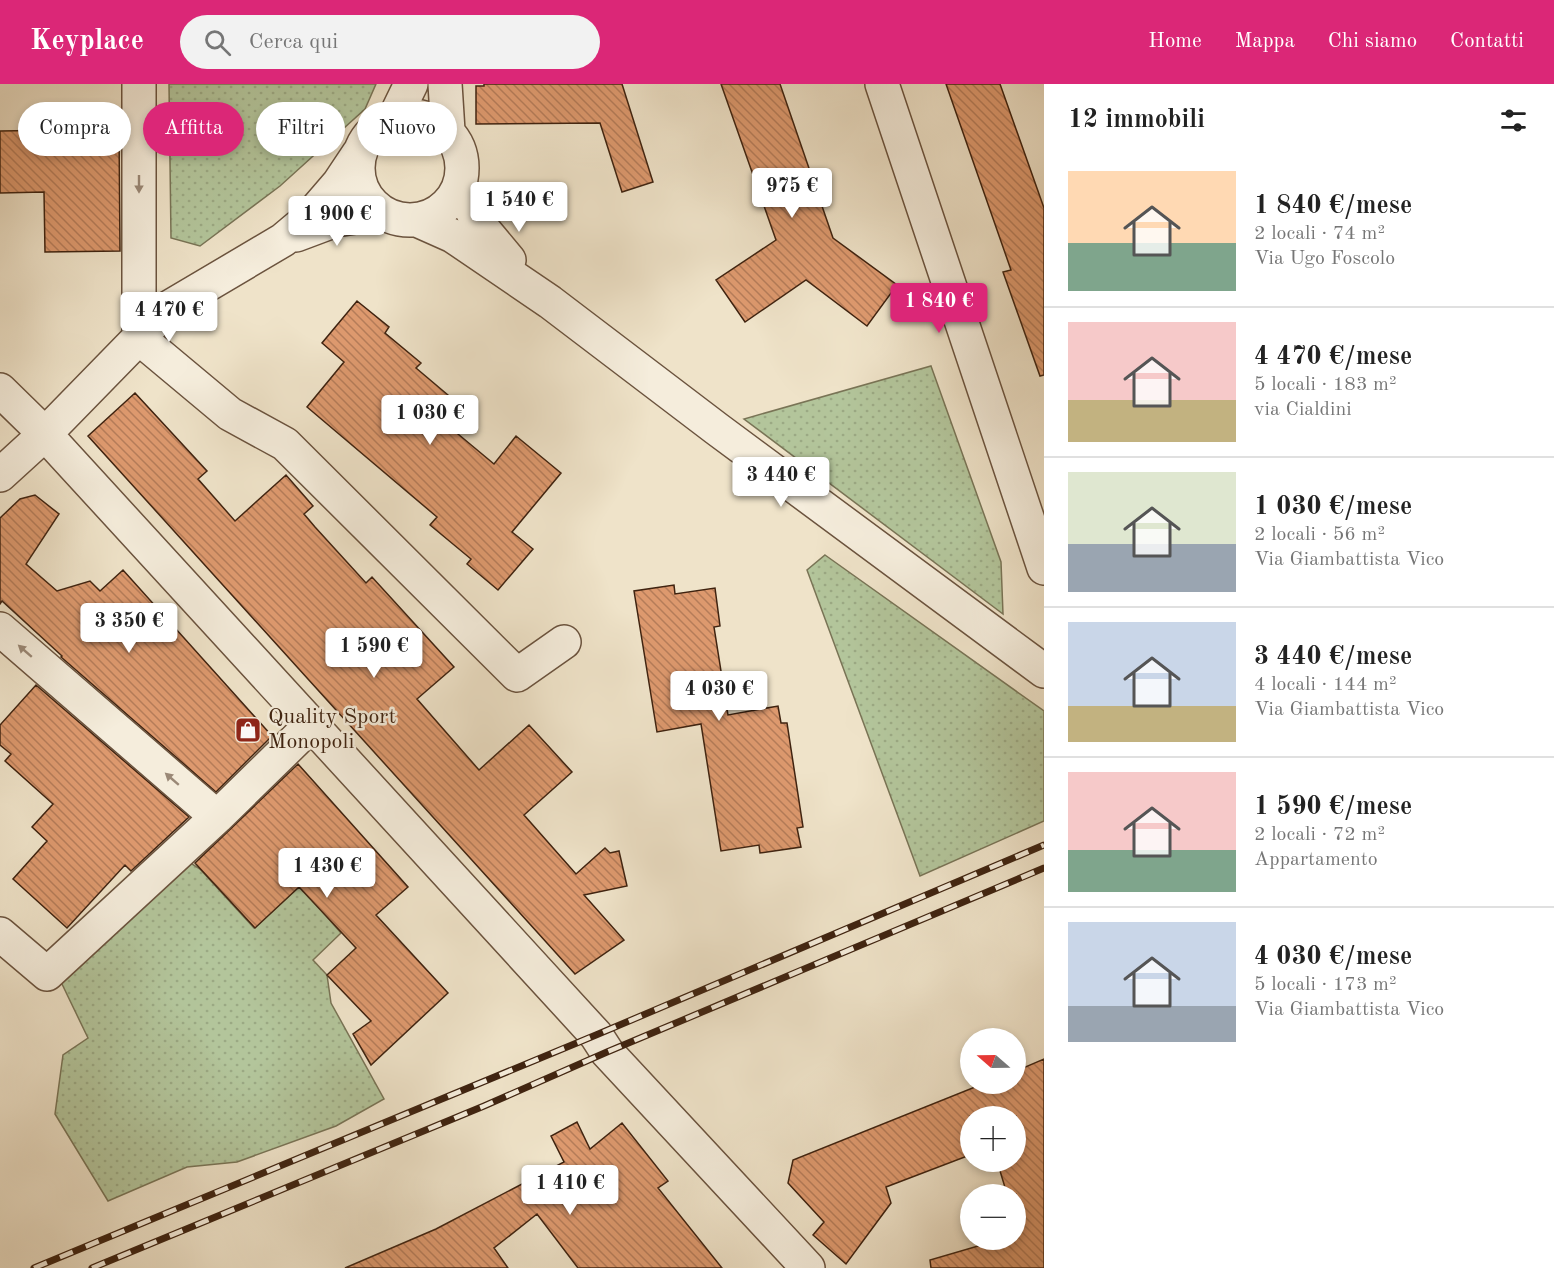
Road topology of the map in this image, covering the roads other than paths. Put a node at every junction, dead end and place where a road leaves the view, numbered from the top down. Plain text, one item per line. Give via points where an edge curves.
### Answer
1 (139, 84) edge
2 (411, 84) edge
3 (445, 84) edge
4 (882, 84) edge
5 (402, 102) edge
6 (446, 102) edge
7 (457, 144) edge
8 (357, 156) edge
9 (359, 156) edge
10 (459, 186) junction
11 (381, 213) junction
12 (417, 220) junction
13 (283, 240) junction
14 (550, 302) junction
15 (139, 338) junction
16 (0, 390) edge
17 (45, 434) junction
18 (0, 475) edge
19 (1044, 568) edge
20 (0, 629) edge
21 (564, 642) dead end
22 (1044, 671) edge
23 (312, 724) junction
24 (217, 817) junction
25 (0, 934) edge
26 (808, 1268) edge

1 -> 15 street
2 - 5 street
3 - 6 street
4 - 19 street
7 - 10 street via 462,168
8 - 13 street via 308,219
9 - 11 street via 359,182 367,199
10 - 12 street via 443,208
10 - 14 street via 478,224
11 - 12 street
11 - 13 street via 336,220
12 - 14 street via 453,236
13 - 15 street via 168,308
14 - 22 street
15 - 17 street
15 - 21 street via 230,414 285,444 517,675
16 - 17 street
17 - 18 street
17 - 23 street
24 -> 20 street
23 - 24 street
23 - 26 street
24 - 25 street via 47,974

